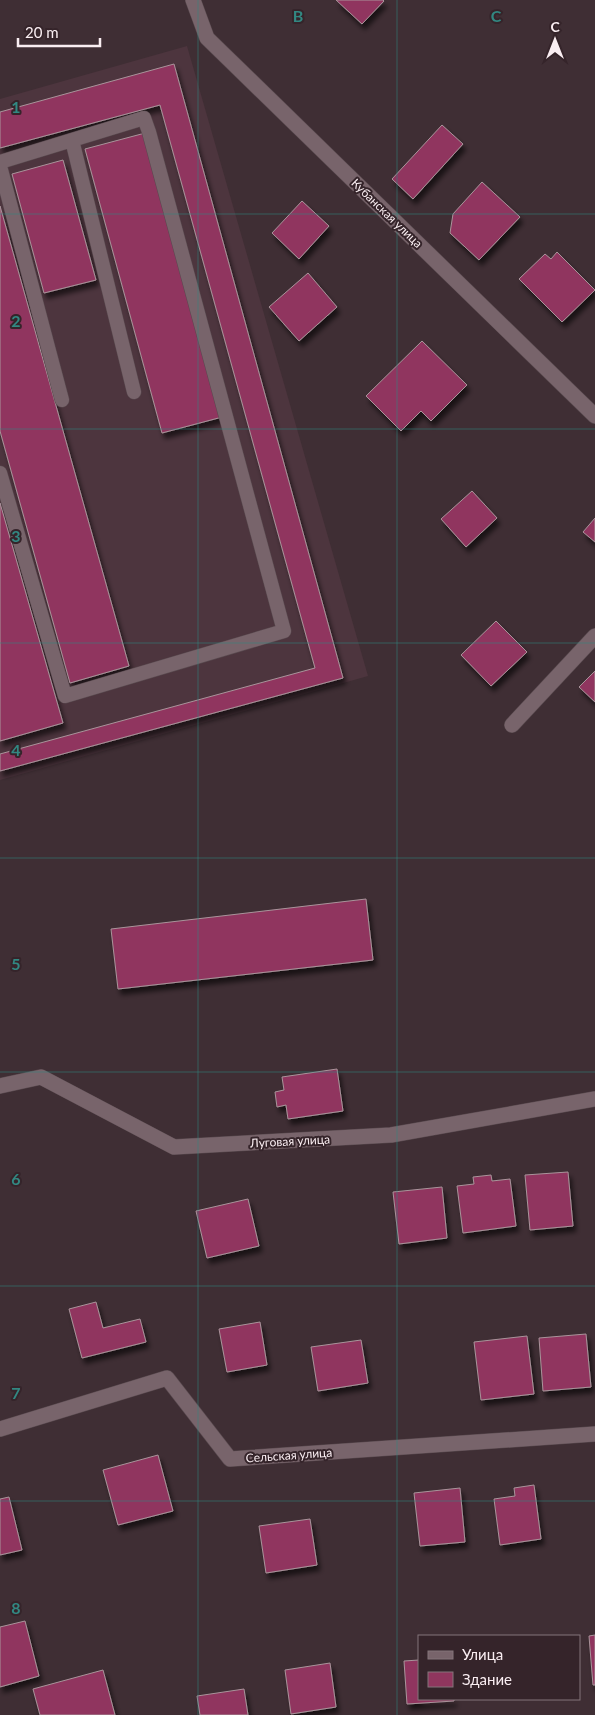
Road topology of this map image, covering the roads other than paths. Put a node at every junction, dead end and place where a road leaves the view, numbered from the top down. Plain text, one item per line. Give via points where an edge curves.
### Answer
1 (193, 0) edge
2 (72, 140) junction
3 (0, 162) edge
4 (0, 166) edge
5 (134, 392) dead end
6 (62, 400) dead end
7 (595, 416) edge
8 (0, 473) edge
9 (595, 636) edge
10 (512, 725) dead end
11 (0, 1086) edge
12 (595, 1099) edge
13 (0, 1429) edge
14 (595, 1434) edge

1 - 7 street, Кубанская улица via 207,38
2 - 3 lane
2 - 5 lane
2 - 8 lane via 144,118 284,631 65,696
4 - 6 lane
9 - 10 street
11 - 12 street, Луговая улица via 41,1077 174,1147 391,1135
13 - 14 street, Сельская улица via 167,1378 230,1458

